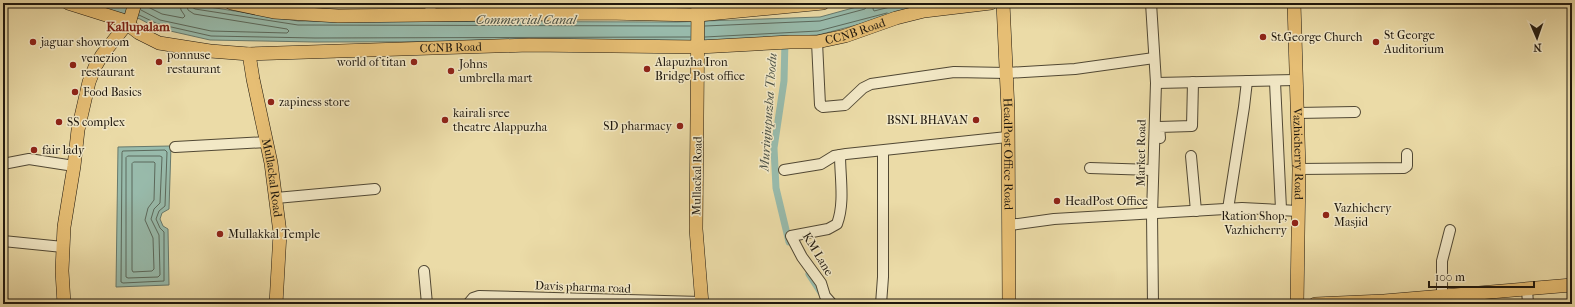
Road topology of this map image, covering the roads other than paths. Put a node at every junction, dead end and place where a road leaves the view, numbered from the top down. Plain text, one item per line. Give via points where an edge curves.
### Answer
1 (68, 3) edge
2 (135, 3) edge
3 (231, 3) edge
4 (823, 3) edge
5 (991, 3) edge
6 (1003, 3) edge
7 (1151, 3) edge
8 (1294, 3) edge
9 (466, 8) edge
10 (430, 9) edge
11 (698, 12) edge
12 (129, 22) junction
13 (817, 42) junction
14 (699, 46) junction
15 (249, 54) junction
16 (1154, 58) junction
17 (1007, 73) junction
18 (1296, 80) junction
19 (1247, 81) junction
20 (1193, 82) junction
21 (1275, 82) junction
22 (1156, 83) junction
23 (1355, 112) dead end
24 (1297, 113) junction
25 (1007, 137) junction
26 (267, 142) junction
27 (1160, 142) dead end
28 (175, 147) dead end
29 (884, 151) junction
30 (1407, 154) dead end
31 (840, 155) junction
32 (1191, 156) dead end
33 (3, 164) edge
34 (74, 166) junction
35 (1090, 168) dead end
36 (1298, 169) junction
37 (784, 170) dead end
38 (1153, 170) junction
39 (374, 189) dead end
40 (276, 198) junction
41 (1228, 209) junction
42 (1281, 209) junction
43 (1196, 211) junction
44 (1298, 211) junction
45 (1152, 214) junction
46 (1010, 225) junction
47 (1450, 230) dead end
48 (3, 241) edge
49 (63, 247) junction
50 (424, 272) dead end
51 (1572, 285) edge
52 (1527, 289) junction
53 (1442, 296) junction
54 (702, 303) edge
55 (64, 304) edge
56 (276, 304) edge
57 (427, 304) edge
58 (468, 304) edge
59 (832, 304) edge
60 (881, 304) edge
61 (1009, 304) edge
62 (1153, 304) edge
63 (1297, 304) edge
64 (1315, 304) edge
65 (1528, 304) edge

1 - 12 main road, CCNB Road
2 - 12 main road
3 - 10 main road via 302,15
4 - 11 main road
5 - 13 main road, CCNB Road via 924,11 845,36
6 - 17 main road, HeadPost Office Road
7 - 16 street, Market Road
8 - 18 main road, Vazhicherry Road
9 - 10 main road
9 - 11 main road
11 - 14 main road, Mullackal Road
12 - 15 main road, CCNB Road via 139,33 159,43
12 - 34 main road via 102,55 89,82 78,130
13 - 14 main road, CCNB Road
13 - 17 street via 820,105 823,107 846,105 871,84 954,72
14 - 15 main road, CCNB Road via 529,45
14 - 54 main road, Mullackal Road via 696,229
15 - 26 main road, Mullackal Road
16 - 17 street via 1075,69
16 - 22 street, Market Road
17 - 25 main road, HeadPost Office Road
18 - 21 street
18 - 24 main road, Vazhicherry Road
19 - 20 street
19 - 21 street
19 - 41 street
20 - 22 street
20 - 27 street via 1192,126 1159,127
21 - 42 street
22 - 38 street, Market Road
23 - 24 street
24 - 36 main road, Vazhicherry Road
25 - 29 street
25 - 46 main road, HeadPost Office Road
26 - 28 street
26 - 40 main road, Mullackal Road
29 - 31 street
29 - 60 street via 884,277
30 - 36 street via 1407,166 1404,168
31 - 37 street via 822,164
31 - 59 street, KM Lane via 841,214 837,224 828,229 791,236
32 - 43 street
33 - 34 street via 29,159
34 - 49 main road
35 - 38 street
36 - 44 main road, Vazhicherry Road
38 - 45 street, Market Road
39 - 40 street
40 - 56 main road, Mullackal Road via 280,233
41 - 42 street
41 - 43 street
42 - 44 street
43 - 45 street
44 - 63 main road, Vazhicherry Road
45 - 46 street via 1054,219
45 - 62 street, Market Road
46 - 61 main road, HeadPost Office Road
47 - 53 street via 1442,261
48 - 49 street
49 - 55 main road
50 - 57 street
51 - 52 main road
52 - 53 main road
52 - 65 street
53 - 64 main road
54 - 58 street, Davis pharma road via 479,296

